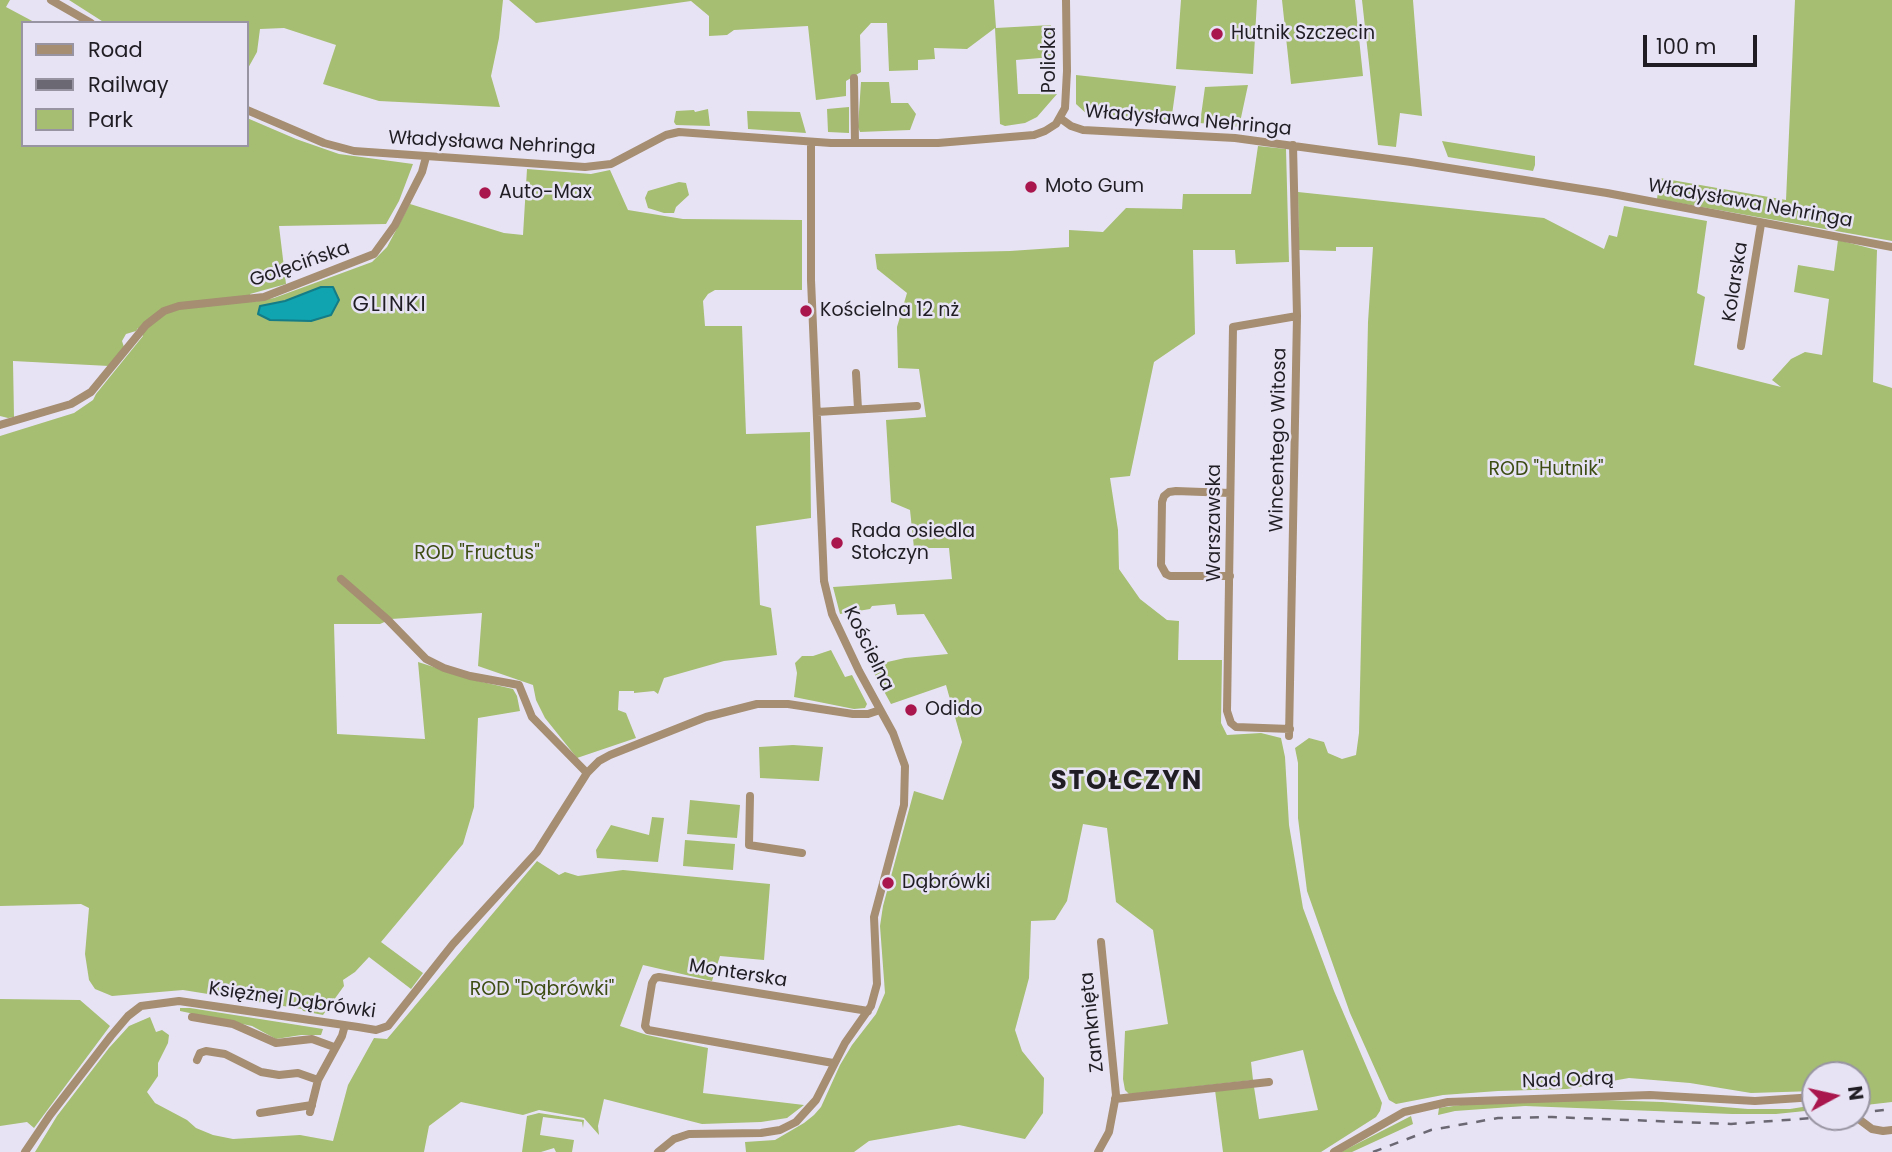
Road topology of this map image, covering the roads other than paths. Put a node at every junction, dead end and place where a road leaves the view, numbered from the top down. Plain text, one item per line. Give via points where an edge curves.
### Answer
1 (51, 0) edge
2 (1066, 0) edge
3 (88, 21) edge
4 (854, 78) dead end
5 (248, 110) edge
6 (1060, 118) junction
7 (811, 142) junction
8 (855, 143) junction
9 (1293, 145) junction
10 (426, 157) junction
11 (1761, 224) junction
12 (1892, 247) edge
13 (1297, 316) junction
14 (1741, 346) dead end
15 (856, 373) dead end
16 (917, 406) dead end
17 (858, 409) junction
18 (817, 412) junction
19 (0, 425) edge
20 (1230, 493) junction
21 (1230, 576) junction
22 (341, 579) dead end
23 (880, 710) junction
24 (1289, 732) joint
25 (587, 774) junction
26 (750, 796) dead end
27 (802, 853) dead end
28 (1101, 942) dead end
29 (868, 1012) junction
30 (192, 1017) dead end
31 (345, 1025) junction
32 (334, 1047) junction
33 (197, 1060) dead end
34 (833, 1063) junction
35 (318, 1080) junction
36 (1269, 1082) dead end
37 (1801, 1098) edge
38 (1115, 1099) junction
39 (260, 1113) dead end
40 (1871, 1128) edge
41 (1892, 1129) edge
42 (25, 1152) edge
43 (658, 1152) edge
44 (1098, 1152) edge
45 (1334, 1152) edge

1 - 3 street
2 - 6 street, Policka via 1067,86
4 - 8 street
5 - 10 street, Władysława Nehringa via 344,149
6 - 8 street, Władysława Nehringa via 1034,135 938,144
6 - 9 street, Władysława Nehringa via 1083,130
7 - 8 street, Władysława Nehringa
7 - 10 street, Władysława Nehringa via 679,132 611,164 588,167
7 - 18 street, Kościelna
9 - 11 street, Władysława Nehringa via 1595,191
9 - 13 street, Wincentego Witosa
10 - 19 street, Golęcińska via 395,225 374,254 264,297 164,311 127,346 91,392 71,404
11 - 12 street, Władysława Nehringa
11 - 14 street, Kolarska
13 - 20 street, Warszawska via 1233,327
13 - 24 street, Wincentego Witosa
15 - 17 street
16 - 17 street
17 - 18 street
18 - 23 street, Kościelna via 822,562 828,601
20 - 21 street, Warszawska
20 - 21 street via 1176,491 1164,496 1161,552 1166,574
21 - 24 street, Warszawska via 1228,717 1236,727
22 - 25 street via 426,659 470,676 519,685 532,717
23 - 25 street, Księżnej Dąbrówki via 853,714 776,703 738,708 619,751 599,761
23 - 29 street, Kościelna via 901,749 906,786 876,906 877,984
25 - 31 street, Księżnej Dąbrówki via 537,852 453,944 388,1026 376,1030
26 - 27 street via 749,845
28 - 38 street, Zamknięta
29 - 34 street, Kościelna
29 - 34 street, Monterska via 659,977 652,983 648,1030
30 - 32 street via 233,1024 276,1043 312,1039
31 - 32 street
31 - 42 street, Księżnej Dąbrówki via 179,1001 141,1006 122,1021
32 - 35 street
33 - 35 street via 200,1053 208,1051 261,1072 298,1073
34 - 43 street, Kościelna via 810,1108 788,1126 761,1133 689,1134
35 - 39 street via 311,1108
36 - 38 street, Zamknięta
37 - 45 street, Nad Odrą via 1750,1101 1650,1095 1448,1102 1404,1112
38 - 44 street, Zamknięta via 1110,1131
40 - 41 street

